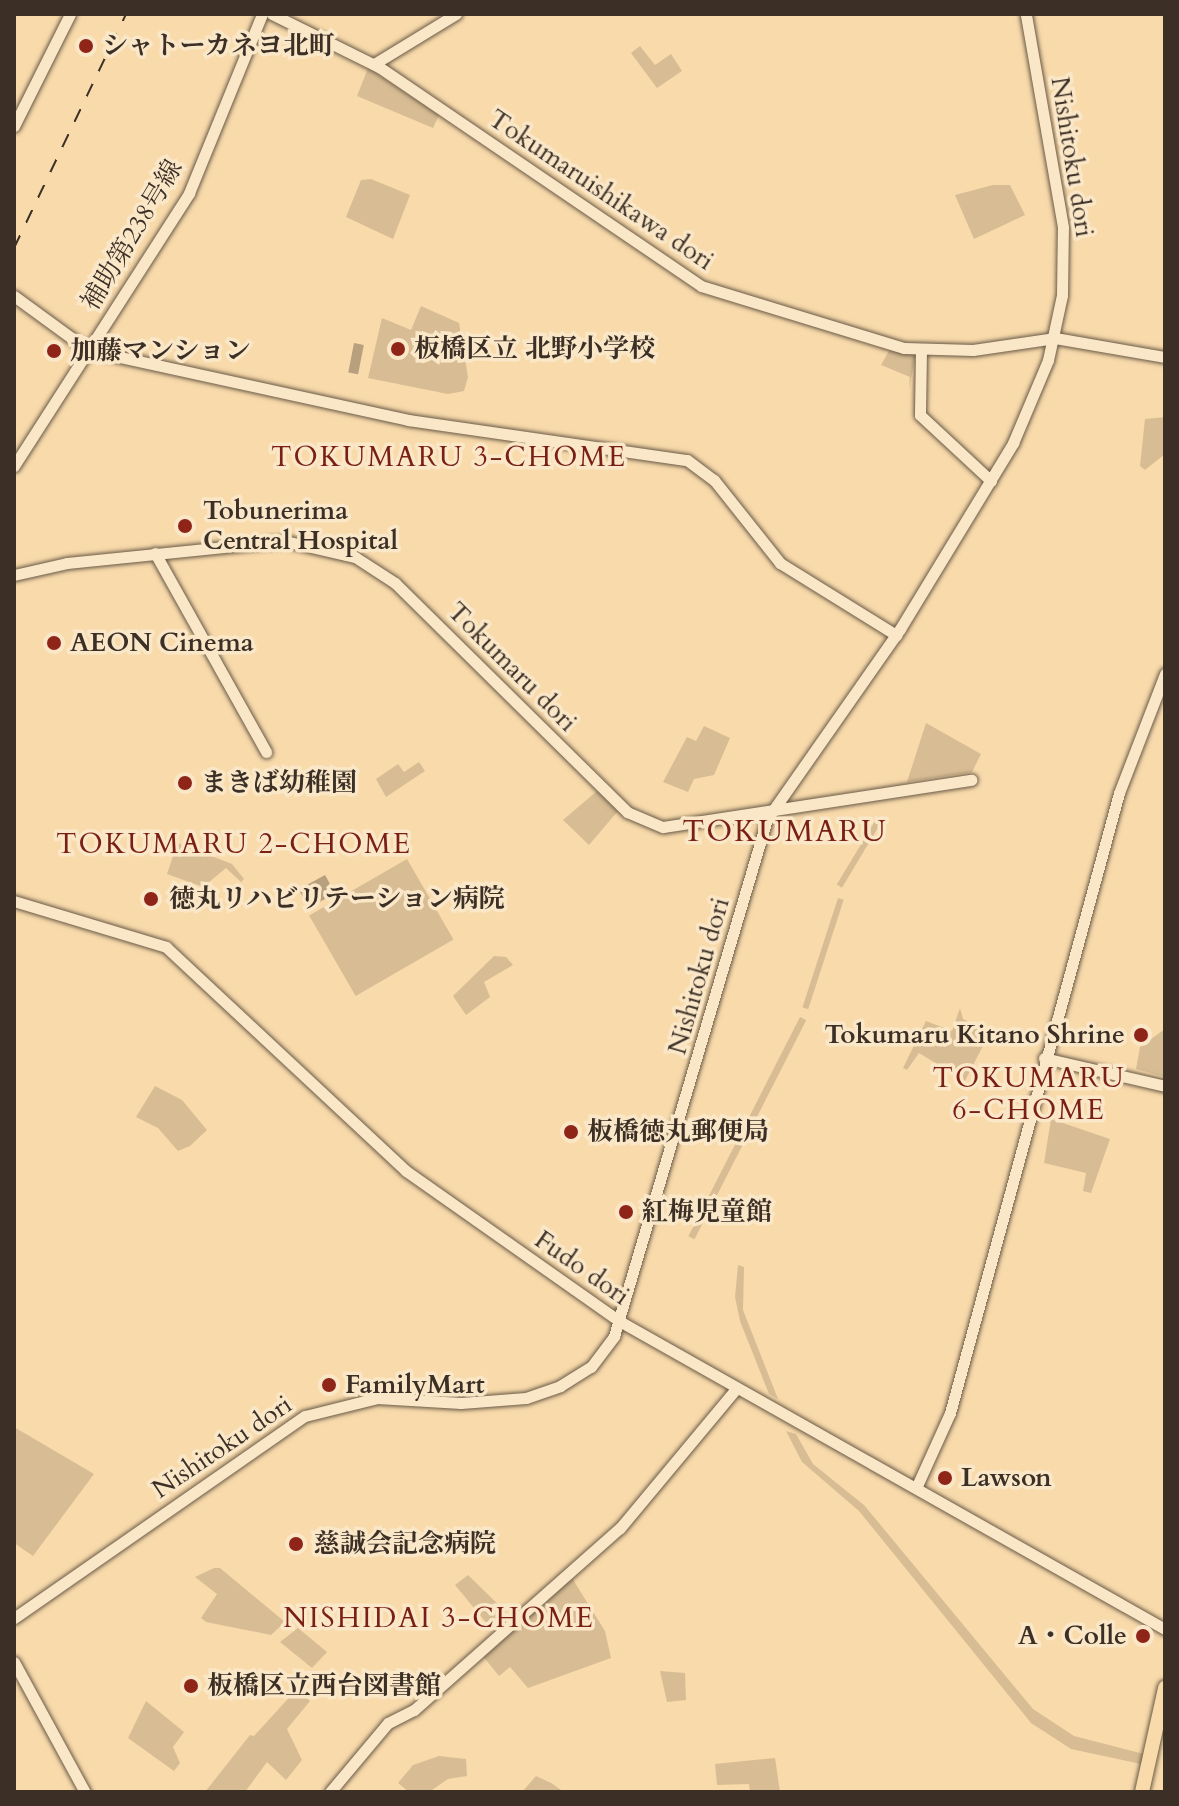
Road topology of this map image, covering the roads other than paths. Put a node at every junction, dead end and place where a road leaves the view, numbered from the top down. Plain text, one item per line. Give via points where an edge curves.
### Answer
1 (70, 14) edge
2 (262, 14) edge
3 (272, 14) edge
4 (456, 14) edge
5 (1026, 14) edge
6 (374, 64) junction
7 (14, 126) edge
8 (14, 296) edge
9 (1055, 338) junction
10 (88, 350) junction
11 (921, 350) junction
12 (1165, 357) edge
13 (14, 466) edge
14 (991, 481) junction
15 (155, 553) junction
16 (14, 575) edge
17 (896, 635) junction
18 (1165, 674) edge
19 (266, 752) dead end
20 (971, 780) dead end
21 (772, 811) junction
22 (14, 901) edge
23 (1044, 1058) junction
24 (1165, 1086) edge
25 (621, 1322) junction
26 (736, 1389) junction
27 (916, 1488) junction
28 (14, 1618) edge
29 (1165, 1629) edge
30 (14, 1662) edge
31 (1165, 1688) edge
32 (85, 1792) edge
33 (330, 1792) edge
34 (1142, 1792) edge

1 - 7 street
2 - 10 street, 補助第238号線 via 189,193
3 - 6 street, Tokumaruishikawa dori
4 - 6 street
5 - 9 street, Nishitoku dori via 1063,227
6 - 11 street, Tokumaruishikawa dori via 701,286 854,337
8 - 10 street
9 - 11 street, Tokumaruishikawa dori via 973,350
9 - 12 street, Tokumaruishikawa dori
9 - 14 street, Nishitoku dori via 1026,419
10 - 13 street, 補助第238号線
10 - 17 street via 408,420 687,460 714,480 780,563
11 - 14 street via 920,415
14 - 17 street, Nishitoku dori
15 - 16 street, Tokumaru dori
15 - 19 street
15 - 21 street, Tokumaru dori via 285,541 355,557 395,583 637,819 681,828
17 - 21 street, Nishitoku dori
18 - 23 street via 1119,793
20 - 21 street, Tokumaru dori
21 - 25 street, Nishitoku dori
22 - 25 street, Fudo dori via 166,947 406,1171
23 - 24 street
23 - 27 street via 950,1413
25 - 26 street, Fudo dori
25 - 28 street, Nishitoku dori via 591,1367 543,1393 476,1403 377,1398 305,1416
26 - 27 street, Fudo dori
26 - 33 street via 620,1528 414,1710 388,1723
27 - 29 street, Fudo dori
30 - 32 street
31 - 34 main road

